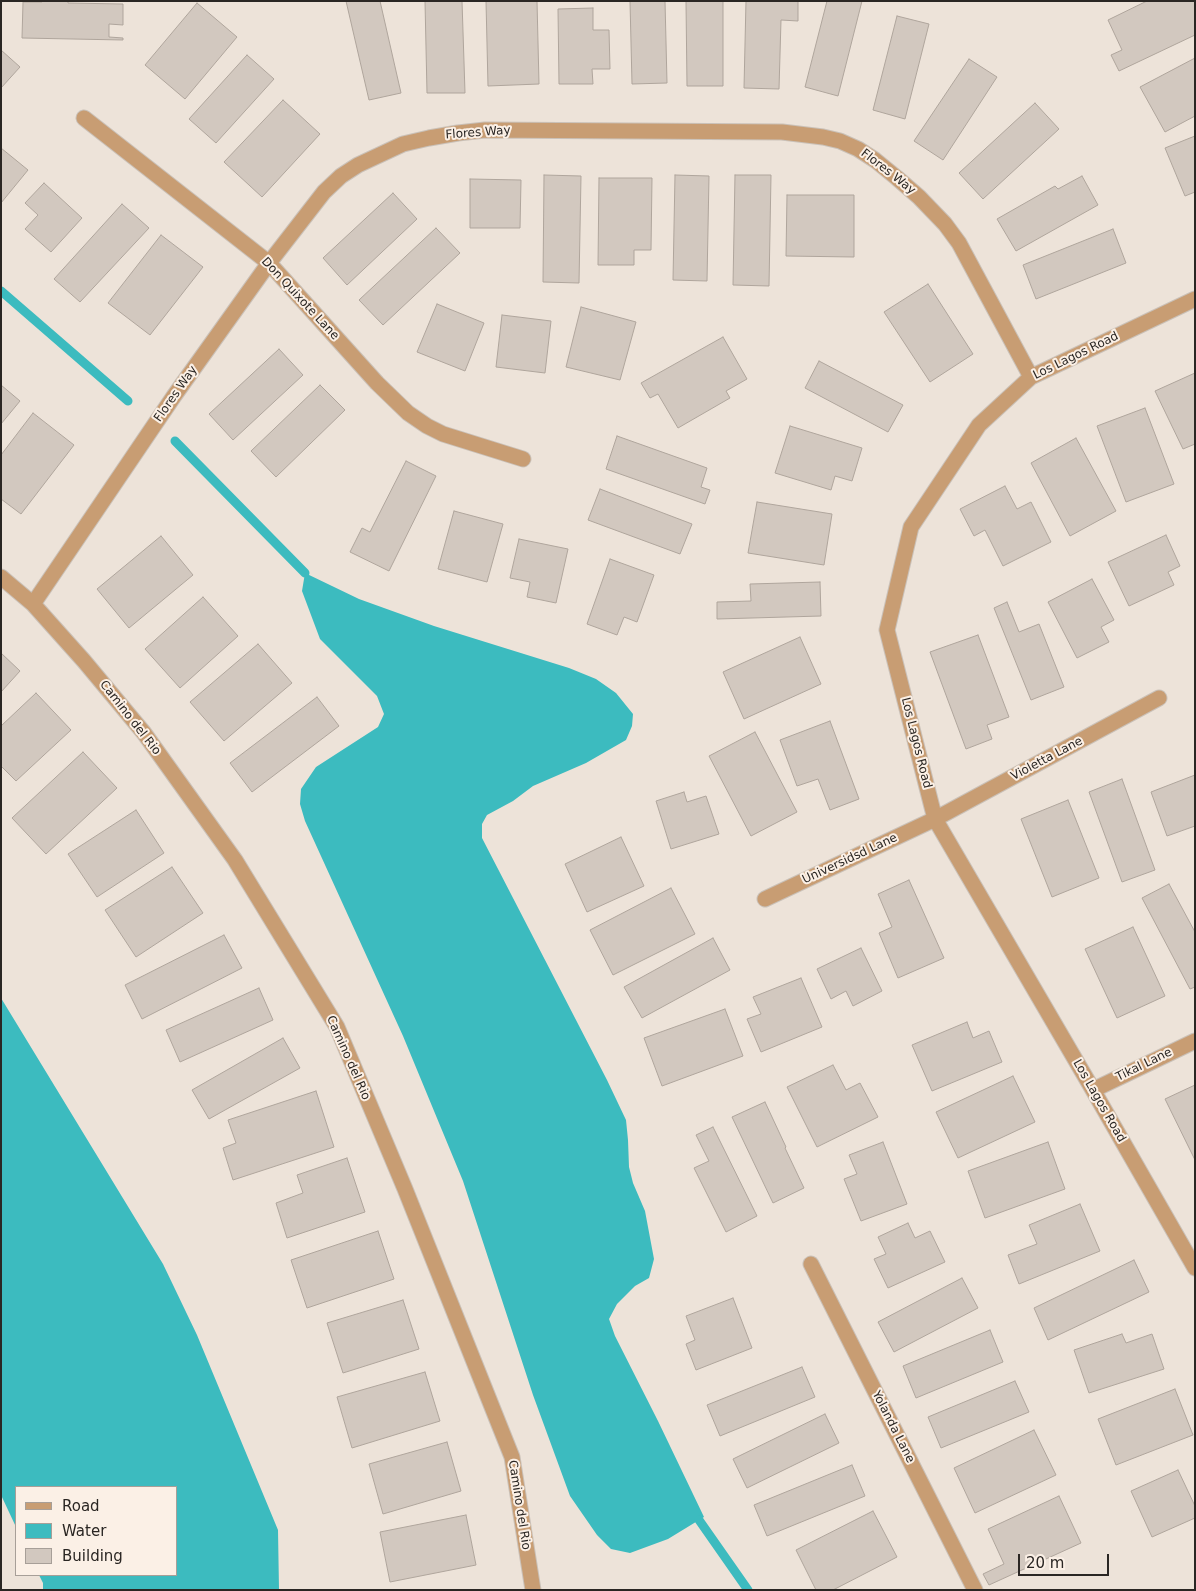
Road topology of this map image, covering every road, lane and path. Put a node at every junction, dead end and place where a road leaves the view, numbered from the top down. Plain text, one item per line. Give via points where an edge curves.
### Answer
1 (84, 118) dead end
2 (269, 263) junction
3 (1195, 299) edge
4 (1031, 377) junction
5 (523, 459) dead end
6 (1, 578) edge
7 (33, 604) junction
8 (1159, 698) dead end
9 (935, 819) junction
10 (765, 899) dead end
11 (1195, 1040) edge
12 (1093, 1090) junction
13 (811, 1264) dead end
14 (1195, 1268) edge
15 (533, 1590) edge
16 (975, 1590) edge

1 - 2 street, Don Quixote Lane
2 - 4 street, Flores Way via 324,192 341,176 404,144 486,130 805,134 858,148 919,197 945,224 959,243
2 - 5 street, Don Quixote Lane via 408,414 443,434
2 - 7 street, Flores Way
3 - 4 street, Los Lagos Road
4 - 9 street, Los Lagos Road via 979,425 911,527 887,630
6 - 7 street, Camino del Rio
7 - 15 street, Camino del Rio via 150,741 235,860 337,1027 512,1457
8 - 9 street, Violetta Lane
9 - 10 street, Universidsd Lane
9 - 12 street, Los Lagos Road
11 - 12 street, Tikal Lane
12 - 14 street, Los Lagos Road
13 - 16 street, Yolanda Lane

